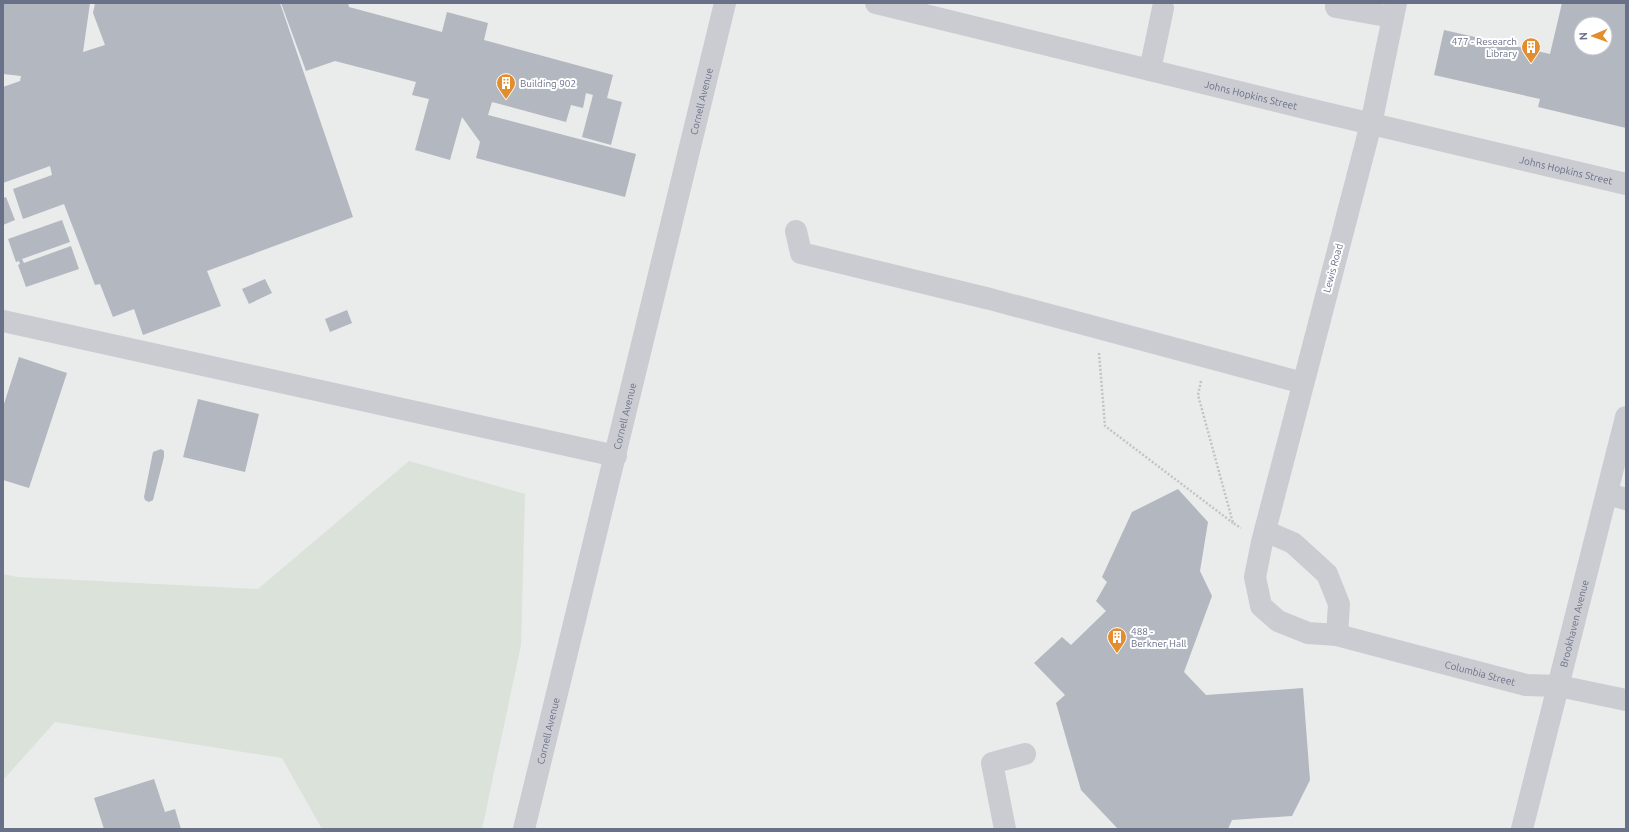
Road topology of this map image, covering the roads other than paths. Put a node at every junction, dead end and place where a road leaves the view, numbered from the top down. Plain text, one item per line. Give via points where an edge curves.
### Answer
1 (726, 3) edge
2 (876, 3) edge
3 (1336, 7) dead end
4 (1163, 8) dead end
5 (1394, 10) edge
6 (1150, 70) junction
7 (1372, 124) junction
8 (1626, 184) edge
9 (796, 231) dead end
10 (3, 321) edge
11 (1303, 384) junction
12 (1626, 417) edge
13 (616, 456) junction
14 (1616, 497) edge
15 (1264, 536) junction
16 (1261, 606) joint
17 (1337, 635) junction
18 (1559, 686) junction
19 (1626, 700) edge
20 (1025, 754) dead end
21 (524, 829) edge
22 (1005, 829) edge
23 (1522, 829) edge

1 - 13 street, Cornell Avenue
2 - 6 street, Johns Hopkins Street
3 - 5 street
4 - 6 street
5 - 7 street, Lewis Road
6 - 7 street, Johns Hopkins Street
7 - 8 street, Johns Hopkins Street
7 - 11 street, Lewis Road
9 - 11 street via 801,253 990,299
10 - 13 street
11 - 15 street, Lewis Road
12 - 14 street, Brookhaven Avenue
13 - 21 street, Cornell Avenue
14 - 18 street, Brookhaven Avenue
15 - 16 street, Lewis Road via 1255,577
15 - 17 street via 1292,543 1328,574 1339,604
16 - 17 street, Columbia Street via 1278,621 1308,632
17 - 18 street, Columbia Street via 1526,685
18 - 19 street, Columbia Street
18 - 23 street, Brookhaven Avenue
20 - 22 street via 992,763

